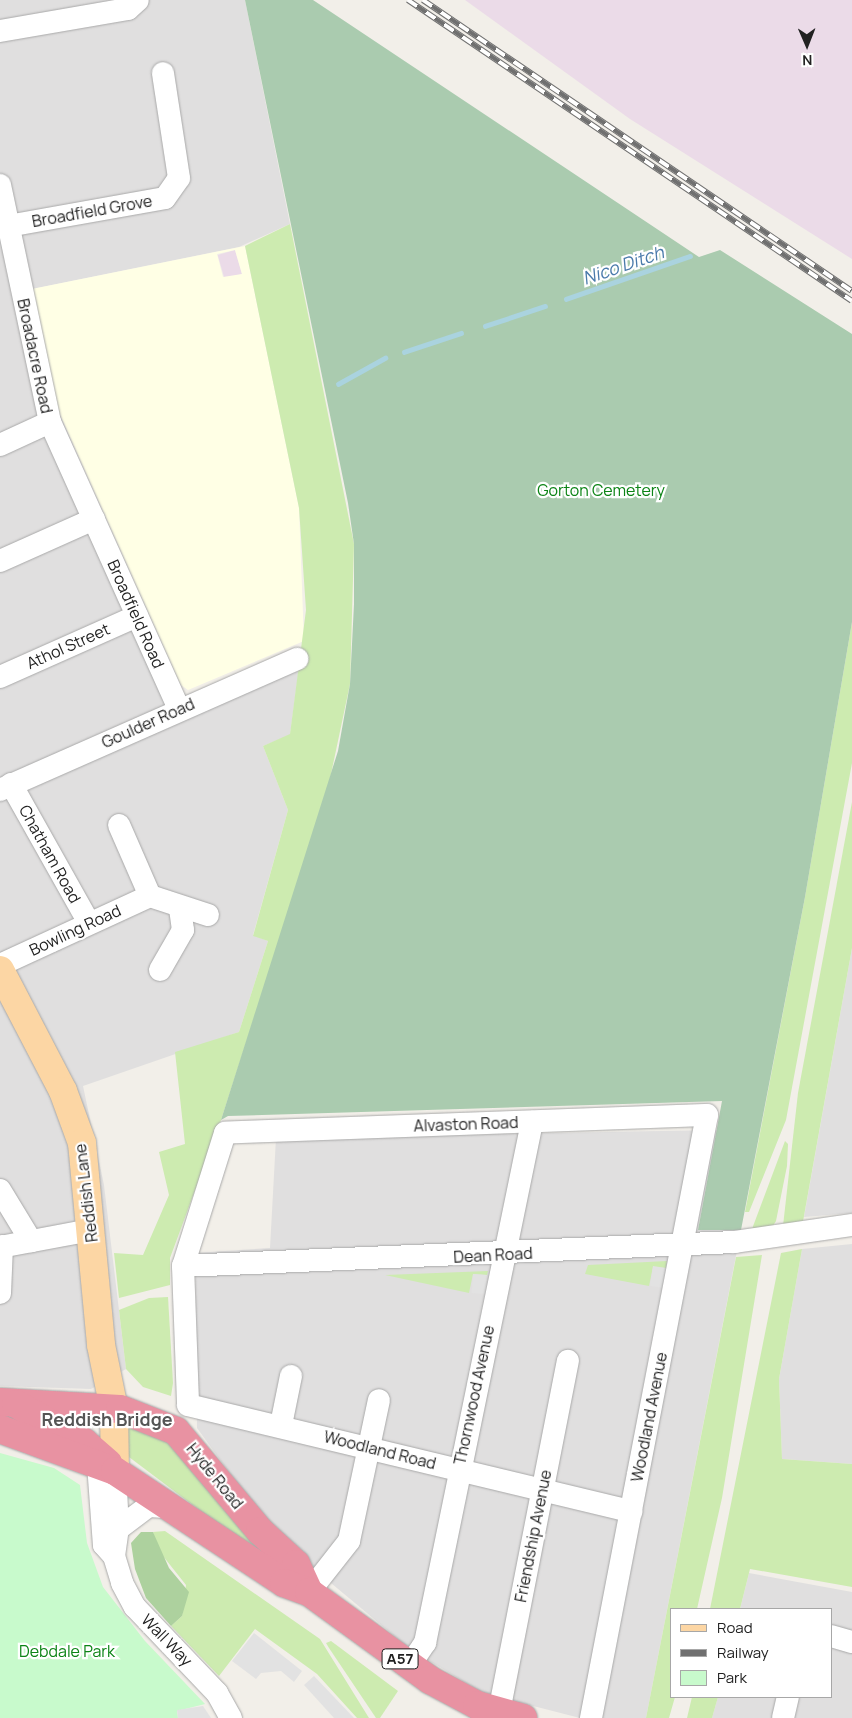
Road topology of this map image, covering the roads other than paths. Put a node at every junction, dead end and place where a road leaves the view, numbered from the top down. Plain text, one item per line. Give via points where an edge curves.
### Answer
1 (138, 0) edge
2 (0, 31) edge
3 (163, 73) dead end
4 (0, 185) edge
5 (7, 240) edge
6 (50, 422) junction
7 (0, 445) edge
8 (94, 519) junction
9 (0, 561) edge
10 (136, 616) junction
11 (297, 659) dead end
12 (0, 677) edge
13 (179, 709) junction
14 (6, 787) edge
15 (119, 825) dead end
16 (150, 896) junction
17 (180, 908) junction
18 (208, 915) dead end
19 (88, 923) junction
20 (0, 965) edge
21 (0, 970) edge
22 (160, 970) dead end
23 (707, 1115) joint
24 (532, 1122) junction
25 (0, 1190) edge
26 (852, 1225) edge
27 (91, 1230) junction
28 (32, 1241) junction
29 (683, 1245) junction
30 (1, 1247) edge
31 (504, 1255) junction
32 (183, 1266) junction
33 (0, 1293) edge
34 (568, 1361) dead end
35 (291, 1376) dead end
36 (379, 1400) dead end
37 (6, 1402) edge
38 (114, 1404) junction
39 (281, 1424) junction
40 (0, 1429) edge
41 (369, 1447) junction
42 (104, 1462) junction
43 (458, 1469) junction
44 (542, 1489) junction
45 (153, 1505) junction
46 (630, 1510) junction
47 (118, 1529) junction
48 (114, 1556) junction
49 (308, 1592) junction
50 (832, 1636) edge
51 (852, 1642) edge
52 (410, 1665) junction
53 (788, 1698) edge
54 (511, 1715) edge
55 (231, 1718) edge
56 (591, 1718) edge
57 (783, 1718) edge

1 - 2 street via 128,9
3 - 5 street, Broadfield Grove via 179,178 164,198
4 - 5 street, Broadacre Road
5 - 6 street, Broadacre Road
6 - 7 street
6 - 8 street, Broadacre Road
8 - 9 street
8 - 10 street, Broadfield Road
10 - 12 street, Athol Street
10 - 13 street, Broadfield Road
11 - 13 street, Goulder Road
13 - 14 street, Goulder Road
14 - 19 street, Chatham Road
15 - 16 street
16 - 17 street
16 - 19 street, Bowling Road
17 - 18 street
17 - 22 street via 183,930
19 - 20 street, Bowling Road
21 - 27 main road, Reddish Lane via 63,1091 82,1143
23 - 24 street, Alvaston Road
23 - 29 street, Woodland Avenue
24 - 31 street, Thornwood Avenue
24 - 32 street, Alvaston Road via 225,1133
25 - 28 street
26 - 29 street, Dean Road via 802,1234
27 - 28 street
27 - 38 main road, Reddish Lane via 101,1345
28 - 30 street
29 - 31 street, Dean Road
29 - 46 street, Woodland Avenue
30 - 33 street
31 - 32 street, Dean Road
31 - 43 street, Thornwood Avenue
32 - 39 street, Woodland Road via 188,1405
34 - 44 street, Friendship Avenue
35 - 39 street
36 - 41 street
37 - 38 highway, Hyde Road / A57
37 - 42 highway, A57
38 - 42 main road, Wall Way
38 - 49 highway, Hyde Road / A57 via 176,1431 260,1531 296,1564
39 - 41 street, Woodland Road
40 - 42 highway, A57
41 - 43 street, Woodland Road
41 - 49 street via 349,1541
42 - 45 highway, A57
42 - 47 street, Wall Way
42 - 48 street, Wall Way via 104,1545
43 - 44 street, Woodland Road
43 - 52 street, Thornwood Avenue via 425,1643
44 - 46 street, Woodland Road
44 - 54 street, Friendship Avenue
45 - 47 street
45 - 49 highway, A57 via 218,1539 284,1583
46 - 56 street, Woodland Avenue
47 - 48 street, Wall Way
48 - 55 street, Wall Way via 135,1607 217,1693
49 - 52 highway, A57
50 - 51 street
52 - 54 highway, A57 via 458,1697
53 - 57 street

